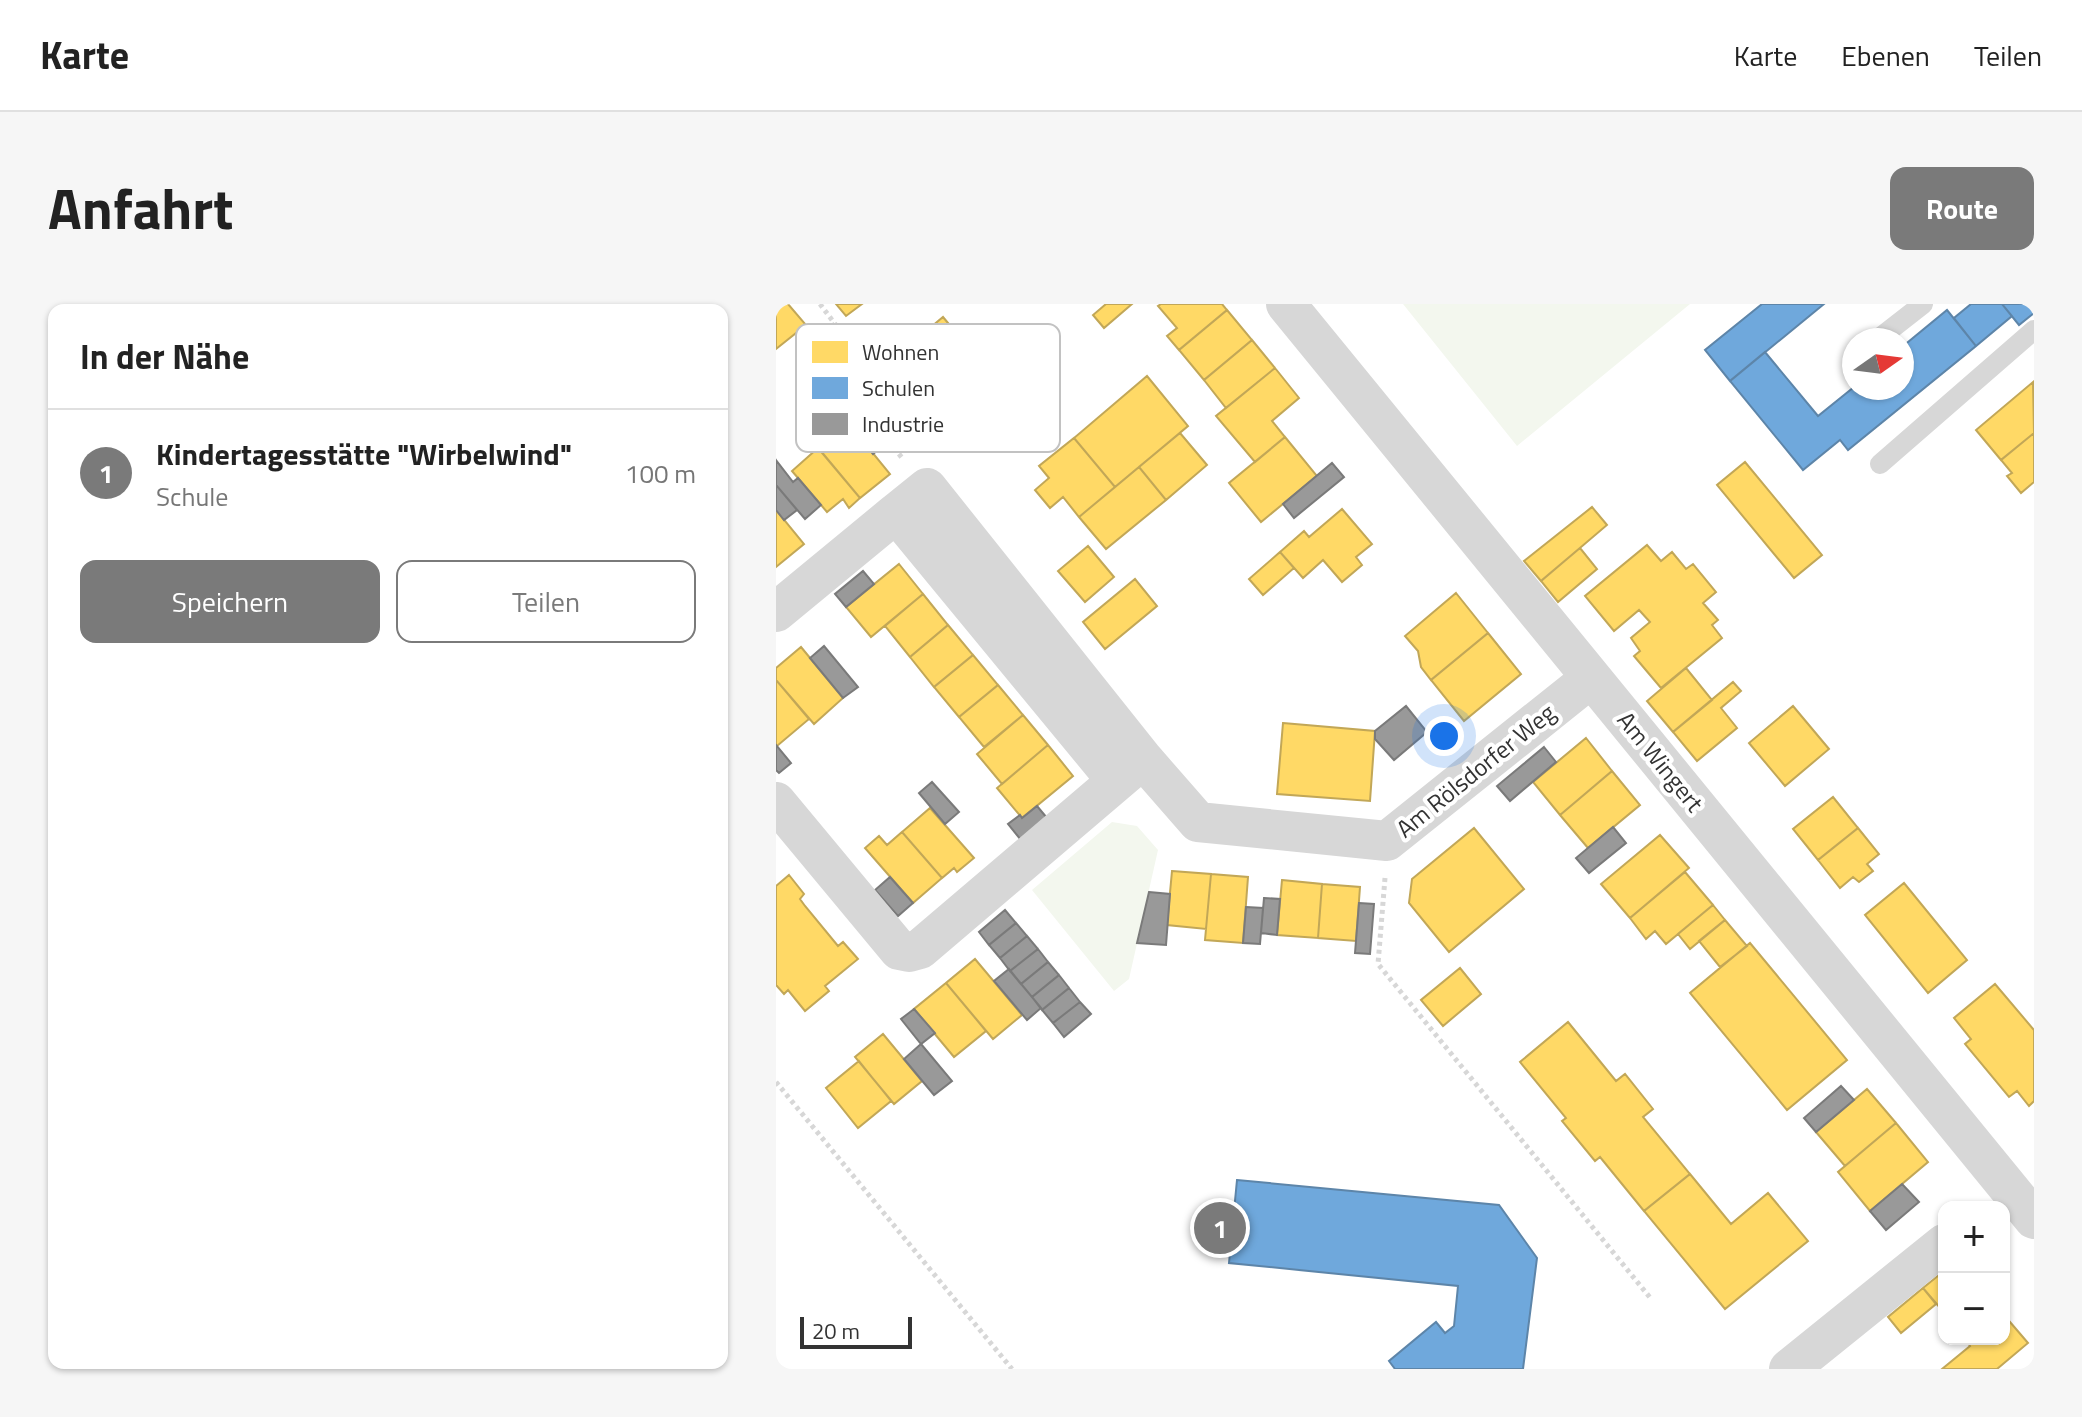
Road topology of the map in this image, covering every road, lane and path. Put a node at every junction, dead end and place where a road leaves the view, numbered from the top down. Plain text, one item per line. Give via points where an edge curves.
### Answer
1 (820, 304) edge
2 (1286, 304) edge
3 (1923, 304) edge
4 (835, 324) edge
5 (1892, 328) edge
6 (2034, 330) edge
7 (898, 452) edge
8 (1880, 464) dead end
9 (927, 488) junction
10 (896, 513) junction
11 (776, 612) edge
12 (1591, 678) junction
13 (1130, 770) junction
14 (776, 802) edge
15 (1387, 841) junction
16 (776, 1082) edge
17 (2017, 1197) edge
18 (1938, 1249) edge
19 (1652, 1300) dead end
20 (1012, 1369) edge
21 (1789, 1369) edge

1 - 4 path
2 - 12 street, Am Wingert
3 - 5 lane
6 - 8 lane
7 - 9 path
9 - 10 street
9 - 13 street, Am Rölsdorfer Weg
10 - 11 street
10 - 13 street, Am Rölsdorfer Weg
12 - 15 street, Am Rölsdorfer Weg
12 - 17 street, Am Wingert
13 - 14 street via 920,949 909,952 899,950
13 - 15 street, Am Rölsdorfer Weg via 1198,822
15 - 19 path via 1378,964
16 - 20 path
18 - 21 street

